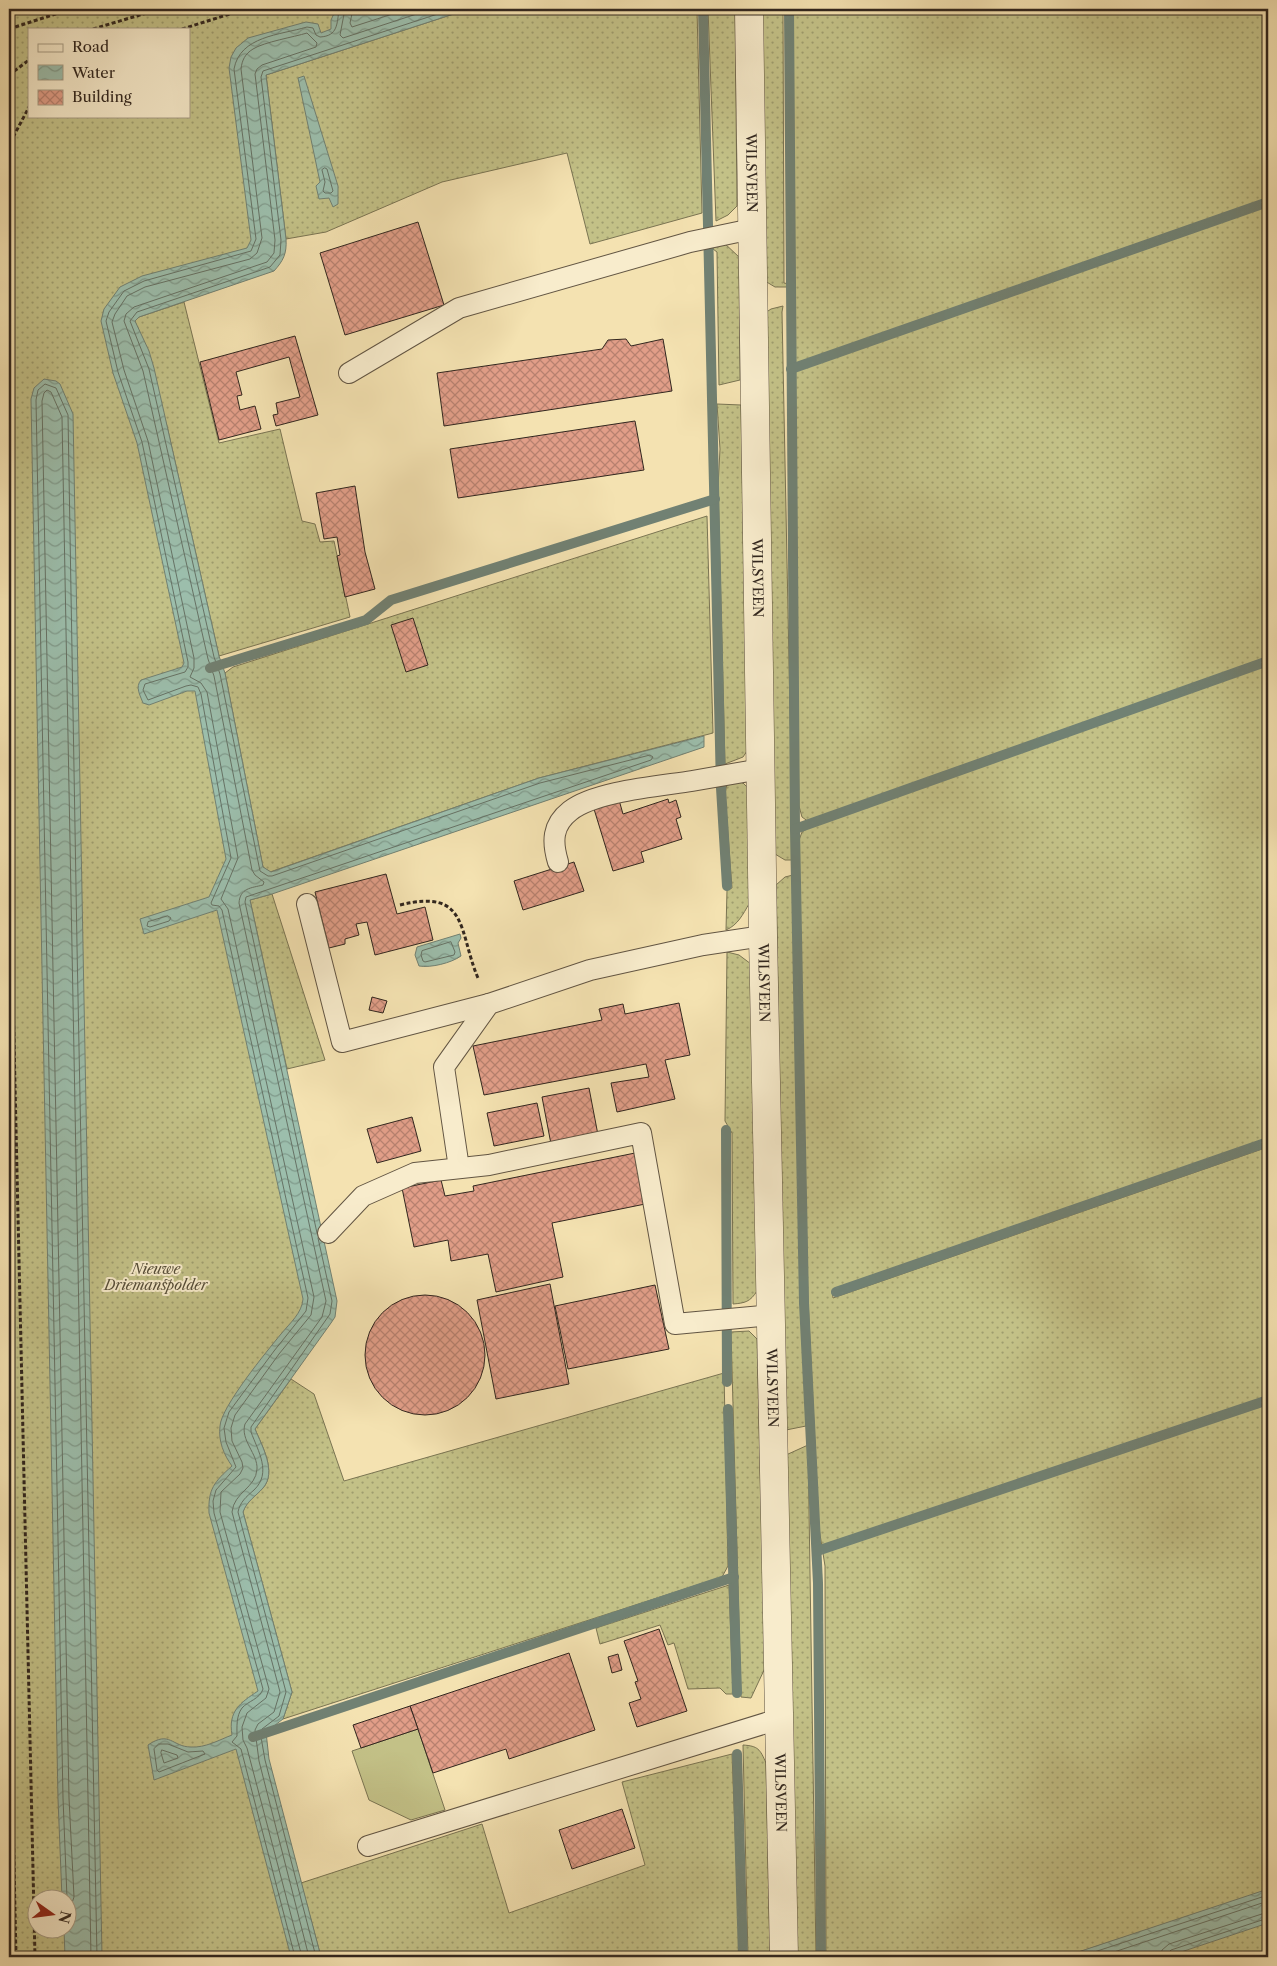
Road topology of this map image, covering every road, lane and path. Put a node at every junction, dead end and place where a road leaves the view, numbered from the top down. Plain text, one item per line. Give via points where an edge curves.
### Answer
1 (71, 9) edge
2 (160, 9) edge
3 (246, 9) edge
4 (749, 9) edge
5 (96, 28) edge
6 (185, 28) edge
7 (9, 29) edge
8 (28, 61) edge
9 (9, 75) edge
10 (28, 109) edge
11 (9, 148) edge
12 (752, 229) junction
13 (349, 373) dead end
14 (761, 769) junction
15 (9, 824) edge
16 (558, 862) dead end
17 (307, 904) dead end
18 (400, 905) dead end
19 (763, 936) junction
20 (489, 1004) junction
21 (459, 1168) junction
22 (328, 1233) dead end
23 (772, 1315) junction
24 (9, 1634) edge
25 (780, 1719) junction
26 (368, 1846) dead end
27 (16, 1957) edge
28 (35, 1957) edge
29 (784, 1957) edge

1 - 7 path
2 - 5 path
3 - 6 path
4 - 12 street, WILSVEEN
8 - 9 path
10 - 11 path
12 - 13 lane via 690,242 459,308
12 - 14 street, WILSVEEN
14 - 16 lane via 622,791 581,804 569,811 554,835 553,847
14 - 19 street, WILSVEEN
15 - 28 path
17 - 20 lane via 342,1042
18 - 20 path via 432,900 452,909
19 - 20 lane via 703,945 590,970
19 - 23 street, WILSVEEN
20 - 21 lane via 444,1066
21 - 22 lane via 415,1172 363,1196
21 - 23 lane via 489,1165 641,1133 675,1324
23 - 25 street, WILSVEEN
24 - 27 path
25 - 26 lane
25 - 29 street, WILSVEEN

